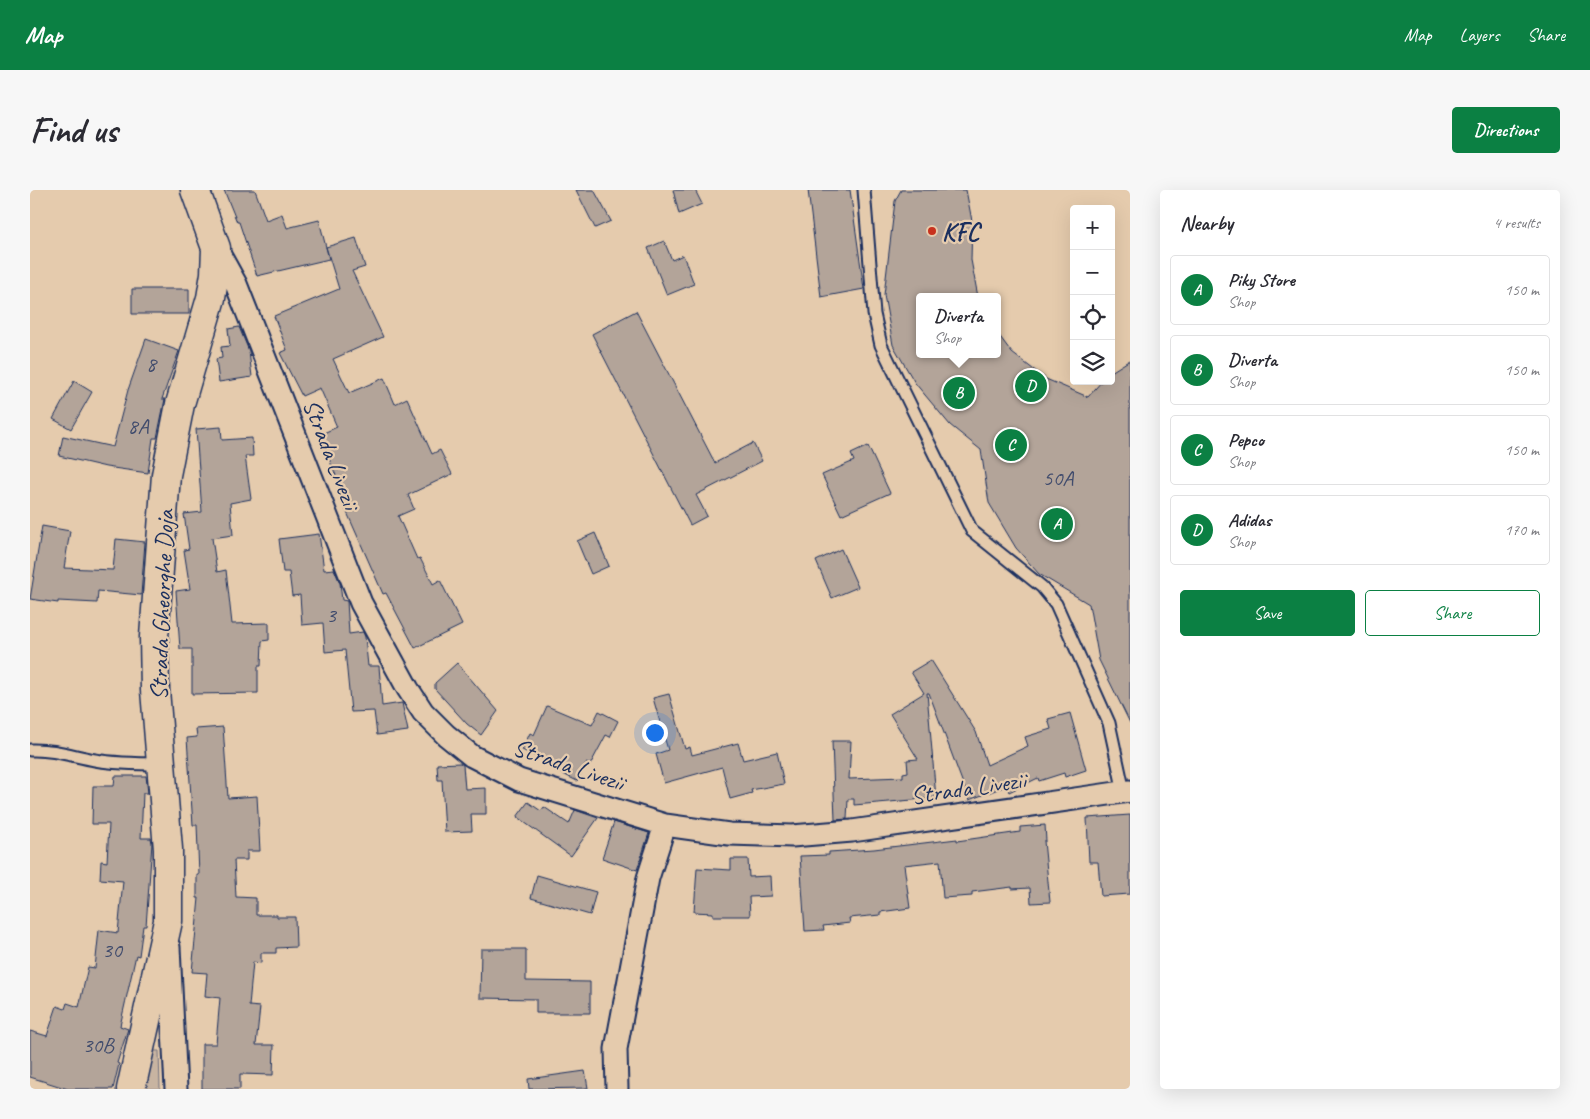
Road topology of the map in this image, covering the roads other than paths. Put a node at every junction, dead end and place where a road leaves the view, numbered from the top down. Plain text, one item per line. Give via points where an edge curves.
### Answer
1 (194, 190) edge
2 (864, 190) edge
3 (216, 248) junction
4 (30, 750) edge
5 (163, 764) junction
6 (1127, 792) edge
7 (665, 825) junction
8 (168, 921) junction
9 (131, 1089) edge
10 (176, 1089) edge
11 (617, 1089) edge

1 - 3 street, Strada Gheorghe Doja
2 - 6 lane via 874,314 881,345 972,531 1042,587 1056,604 1109,722
3 - 5 street, Strada Gheorghe Doja via 211,298 180,404 166,475 154,637 155,690
3 - 7 street, Strada Livezii via 236,284 362,603 423,712 472,756 519,780
4 - 5 lane via 45,749 126,764
5 - 8 street, Strada Gheorghe Doja
6 - 7 street, Strada Livezii via 852,831 792,836 729,834
7 - 11 street via 648,878 616,1049
8 - 9 street
8 - 10 street, Strada Gheorghe Doja

